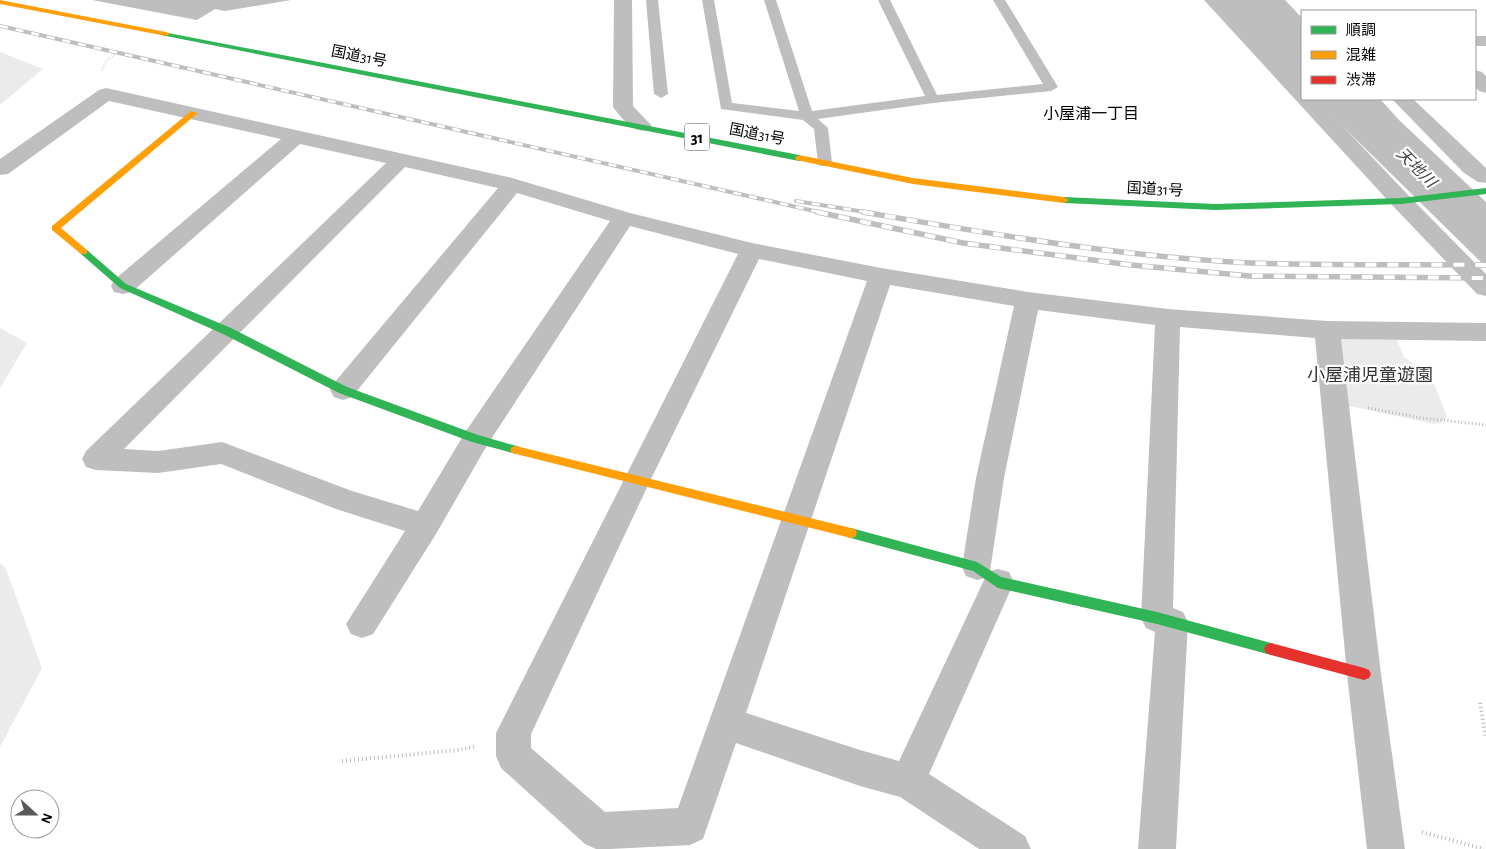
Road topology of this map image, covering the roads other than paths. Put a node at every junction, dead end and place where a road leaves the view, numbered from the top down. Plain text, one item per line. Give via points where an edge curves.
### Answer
1 (623, 0) edge
2 (652, 0) edge
3 (708, 0) edge
4 (770, 0) edge
5 (884, 0) edge
6 (999, 0) edge
7 (1213, 0) edge
8 (0, 2) edge
9 (1476, 77) edge
10 (1486, 87) edge
11 (1301, 93) edge
12 (661, 94) dead end
13 (933, 99) junction
14 (1307, 100) edge
15 (1403, 100) edge
16 (194, 114) junction
17 (807, 116) junction
18 (642, 126) junction
19 (297, 136) junction
20 (402, 159) junction
21 (824, 163) junction
22 (0, 168) edge
23 (512, 185) junction
24 (1484, 187) edge
25 (1405, 201) junction
26 (624, 218) junction
27 (752, 250) junction
28 (881, 276) junction
29 (124, 286) junction
30 (1486, 288) edge
31 (1028, 300) junction
32 (1168, 318) junction
33 (1327, 330) junction
34 (227, 331) junction
35 (1486, 332) edge
36 (343, 390) junction
37 (476, 439) junction
38 (636, 481) junction
39 (798, 519) junction
40 (425, 525) junction
41 (987, 574) junction
42 (1164, 620) junction
43 (362, 624) dead end
44 (1364, 674) junction
45 (726, 724) junction
46 (908, 781) junction
47 (1385, 835) edge
48 (1012, 849) edge
49 (1156, 849) edge

1 - 18 street via 623,107
2 - 12 lane
3 - 17 lane via 726,106
4 - 17 lane
5 - 13 lane
6 - 13 lane via 1051,87
7 - 11 street
8 - 18 main road, 国道31号 / 31
9 - 10 street
13 - 17 lane
14 - 25 street
15 - 24 street via 1472,168
16 - 19 street
16 - 22 street via 106,94
16 - 29 main road via 54,228
17 - 21 lane via 821,128
18 - 21 main road, 国道31号 / 31
19 - 20 street
19 - 29 street
20 - 23 street
20 - 34 street
21 - 25 main road, 国道31号 / 31 via 913,181 1065,200 1215,207
23 - 26 street
23 - 36 street
24 - 25 main road, 国道31号 / 31
25 - 30 street
26 - 27 street
26 - 37 street
27 - 28 street
27 - 38 street
28 - 31 street
28 - 39 street
29 - 34 main road
31 - 32 street
31 - 41 street via 990,478
32 - 33 street
32 - 42 street
33 - 35 street
33 - 44 street
34 - 36 main road
34 - 40 street via 96,459 158,462 222,453 346,501
36 - 37 main road
37 - 38 main road
37 - 40 street
38 - 39 main road
38 - 45 street via 513,733 514,756 598,831 690,826
39 - 41 main road
39 - 45 street
40 - 43 street
41 - 42 main road
41 - 46 street
42 - 44 main road
42 - 49 street
44 - 47 street
45 - 46 street
46 - 48 street

